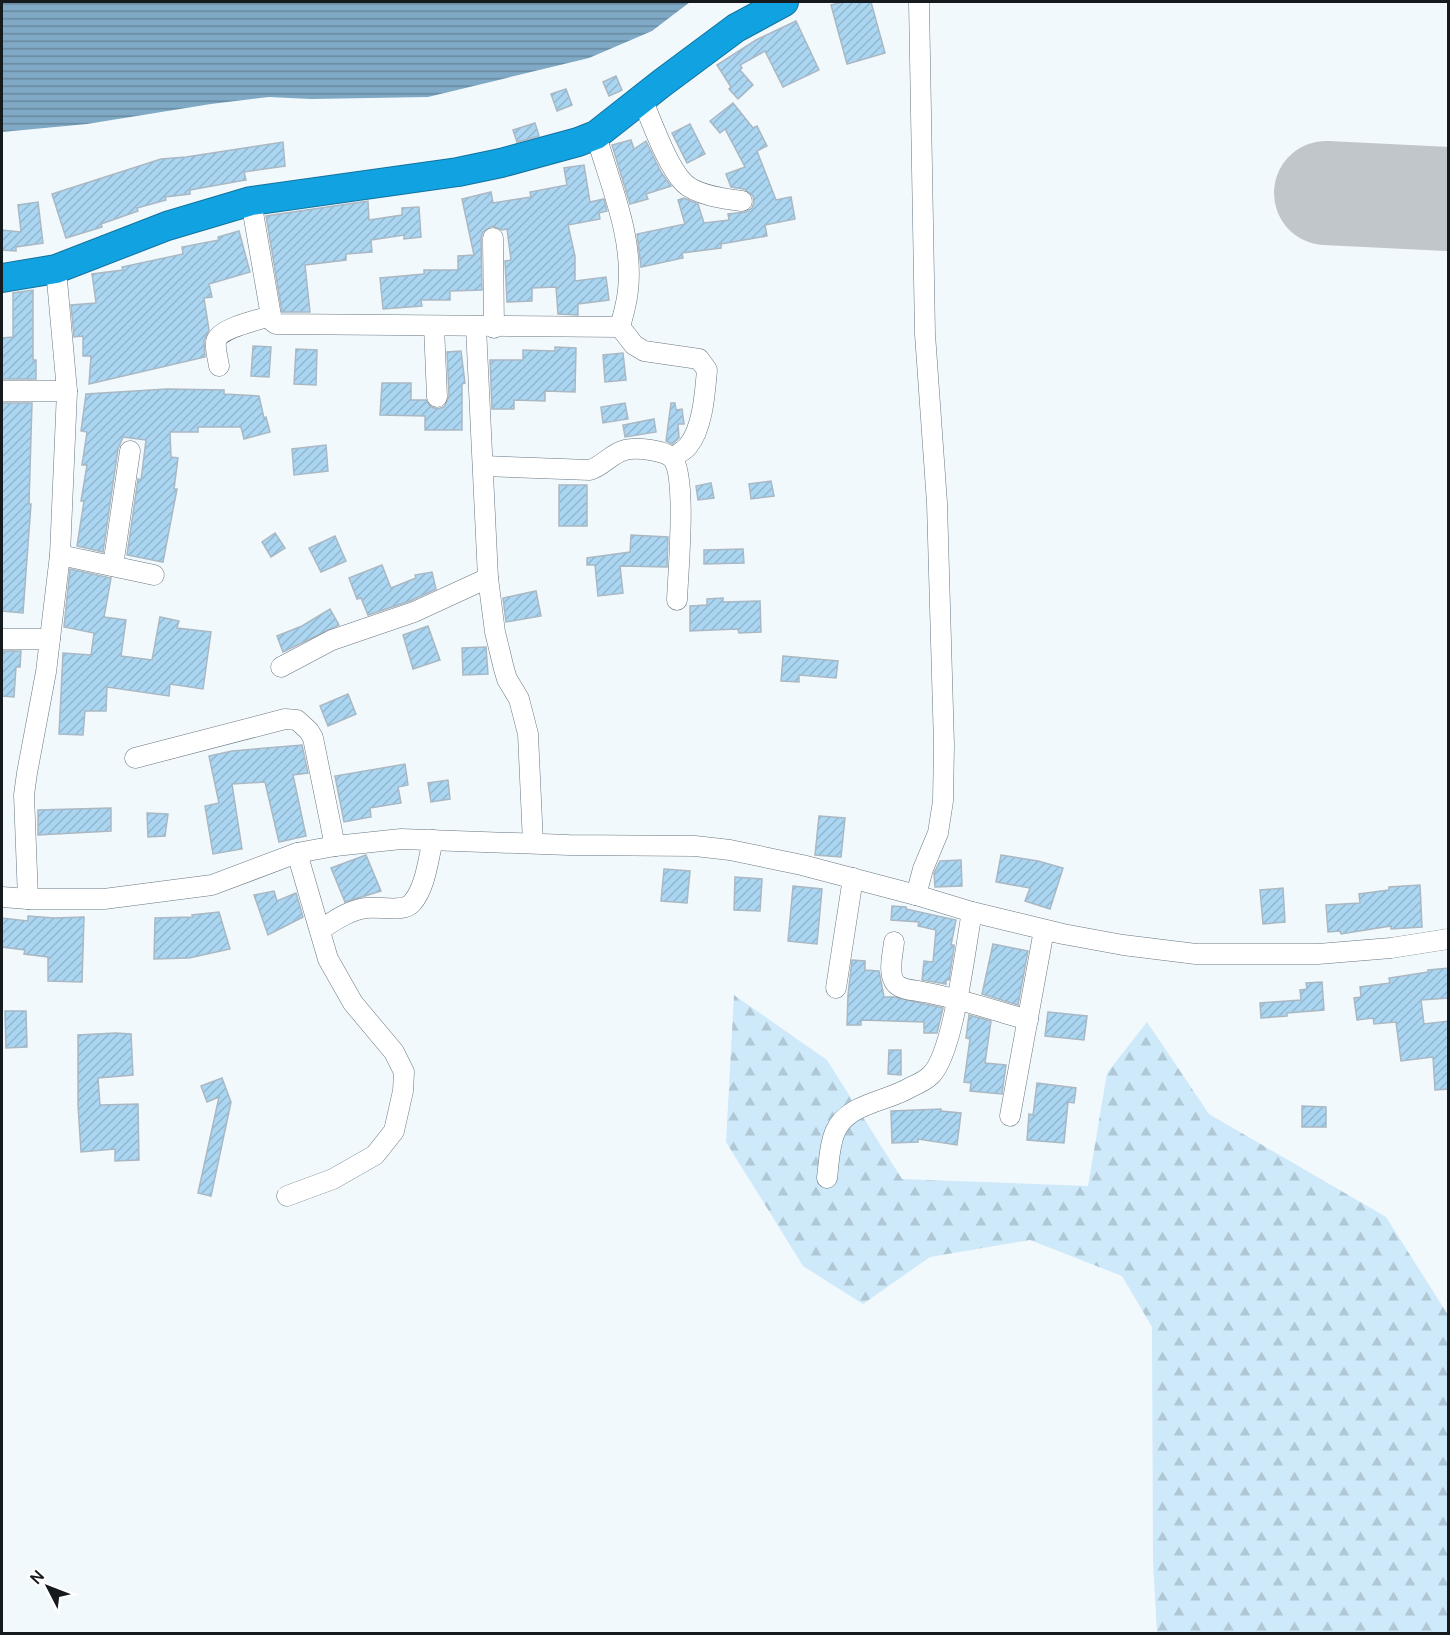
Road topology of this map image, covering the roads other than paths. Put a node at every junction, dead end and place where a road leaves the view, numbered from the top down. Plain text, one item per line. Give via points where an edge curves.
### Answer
1 (784, 2) edge
2 (919, 2) edge
3 (642, 99) junction
4 (596, 135) junction
5 (251, 201) junction
6 (742, 201) dead end
7 (493, 238) dead end
8 (56, 269) junction
9 (2, 278) edge
10 (271, 316) junction
11 (434, 326) junction
12 (485, 327) junction
13 (620, 327) junction
14 (219, 366) dead end
15 (2, 391) edge
16 (67, 391) junction
17 (437, 397) dead end
18 (130, 451) dead end
19 (673, 458) junction
20 (483, 466) junction
21 (60, 555) junction
22 (113, 567) junction
23 (154, 574) dead end
24 (488, 578) junction
25 (677, 600) dead end
26 (2, 639) edge
27 (50, 639) junction
28 (281, 667) dead end
29 (135, 758) dead end
30 (433, 840) junction
31 (533, 843) junction
32 (335, 846) junction
33 (297, 853) junction
34 (853, 878) junction
35 (916, 895) junction
36 (2, 897) edge
37 (28, 899) junction
38 (972, 912) junction
39 (320, 930) junction
40 (1044, 930) junction
41 (1449, 939) edge
42 (894, 942) dead end
43 (836, 988) dead end
44 (956, 999) junction
45 (1028, 1020) junction
46 (1010, 1116) dead end
47 (827, 1178) dead end
48 (287, 1196) dead end

1 - 3 highway via 736,28
2 - 35 street via 925,334 937,503 944,746 938,832
3 - 4 highway
3 - 6 street via 674,170 685,185
4 - 5 highway via 501,164
4 - 13 street via 627,253 628,290
5 - 8 highway via 167,226
5 - 10 street
7 - 12 street
8 - 9 highway
8 - 16 street
10 - 11 street via 276,324
10 - 14 street via 231,328 219,336
11 - 12 street
11 - 17 street
12 - 13 street
12 - 20 street
13 - 19 street via 640,349 699,359 707,370 697,426 689,445
15 - 16 street
16 - 21 street
18 - 22 street
19 - 20 street via 661,451 632,449 590,470
19 - 25 street via 680,507
20 - 24 street
21 - 22 street
21 - 27 street
22 - 23 street
24 - 28 street via 414,612 332,640
24 - 31 street via 504,669 519,699 528,735
26 - 27 street
27 - 37 street via 24,795
29 - 32 street via 285,719 297,720 313,738
30 - 31 street
30 - 32 street
30 - 39 street via 422,883 411,905 357,910
31 - 34 street via 695,846 730,850
32 - 33 street
33 - 37 street via 212,885 104,899
33 - 39 street
34 - 35 street
34 - 43 street
35 - 38 street
36 - 37 street
38 - 40 street
38 - 44 street
39 - 48 street via 328,959 353,1003 394,1052 404,1072 403,1091 394,1131 375,1155 333,1179
40 - 41 street via 1196,954 1318,954
40 - 45 street
42 - 44 street via 891,971 895,984
44 - 45 street
44 - 47 street via 951,1030 940,1062 930,1076 843,1119 834,1132
45 - 46 street

